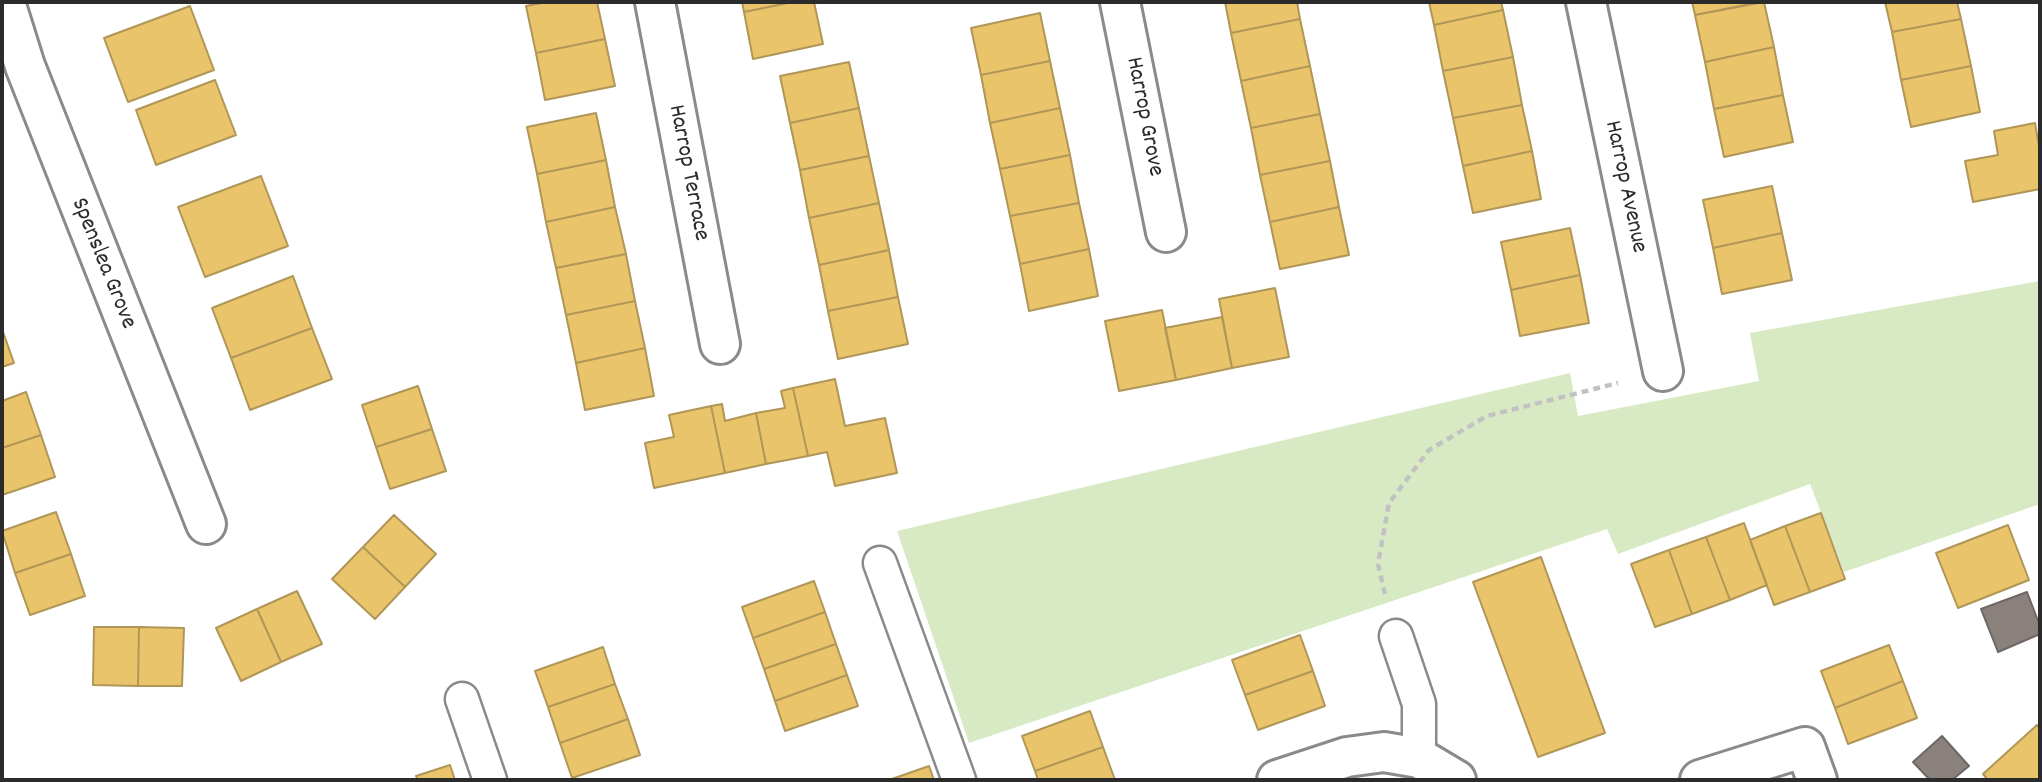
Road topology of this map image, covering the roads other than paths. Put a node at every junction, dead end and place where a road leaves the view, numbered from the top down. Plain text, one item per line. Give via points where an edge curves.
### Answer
1 (5, 2) edge
2 (655, 2) edge
3 (1120, 2) edge
4 (1586, 2) edge
5 (1166, 232) dead end
6 (720, 344) dead end
7 (1663, 371) road end
8 (206, 524) dead end
9 (880, 563) dead end
10 (1396, 636) road end
11 (462, 699) dead end
12 (1419, 758) junction
13 (490, 780) edge
14 (959, 780) edge
15 (1277, 780) edge
16 (1456, 780) edge
17 (1700, 780) edge
18 (1817, 780) edge

1 - 8 street, Spenslea Grove via 25,66
2 - 6 street, Harrop Terrace
3 - 5 street, Harrop Grove
4 - 7 street, Harrop Avenue
9 - 14 lane
10 - 12 lane via 1419,704
11 - 13 lane
12 - 15 street via 1384,751 1347,757
12 - 16 street
17 - 18 street via 1805,747

